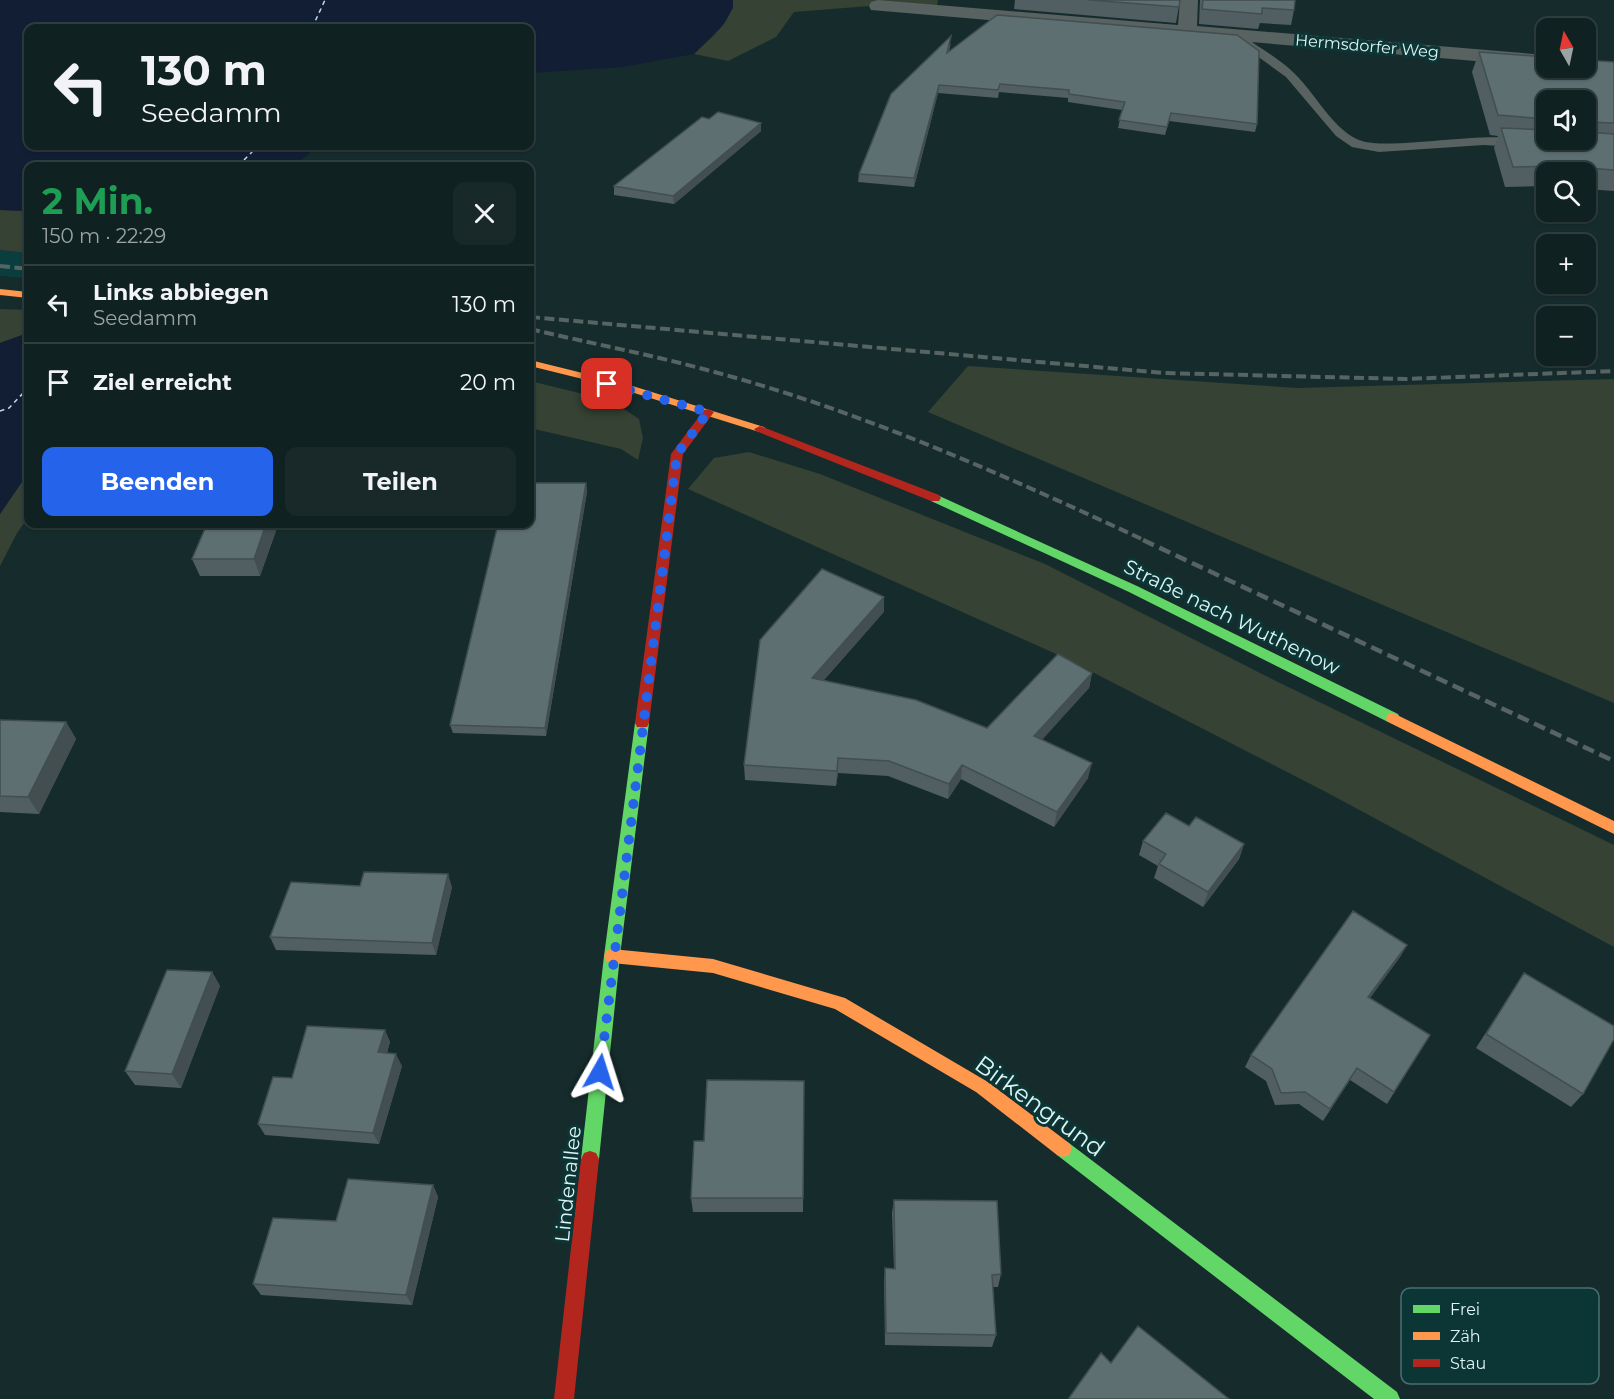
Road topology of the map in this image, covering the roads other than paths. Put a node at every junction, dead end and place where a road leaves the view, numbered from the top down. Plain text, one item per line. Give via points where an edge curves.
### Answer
1 (1189, 0) edge
2 (878, 6) dead end
3 (1187, 31) junction
4 (1235, 35) junction
5 (1536, 60) edge
6 (1531, 143) edge
7 (0, 292) edge
8 (24, 295) edge
9 (534, 364) edge
10 (708, 412) junction
11 (1614, 828) edge
12 (612, 956) junction
13 (564, 1399) edge
14 (1390, 1399) edge

1 - 3 street
2 - 3 street, Hermsdorfer Weg
3 - 4 street, Hermsdorfer Weg
4 - 5 street, Hermsdorfer Weg
4 - 6 lane via 1290,75 1340,134 1356,144 1379,148 1484,141
7 - 8 street
9 - 10 street, Straße nach Wuthenow
10 - 11 street, Straße nach Wuthenow via 828,453 1056,551
10 - 12 street, Lindenallee via 677,454
12 - 13 street, Lindenallee
12 - 14 street, Birkengrund via 713,966 850,1008 982,1087

